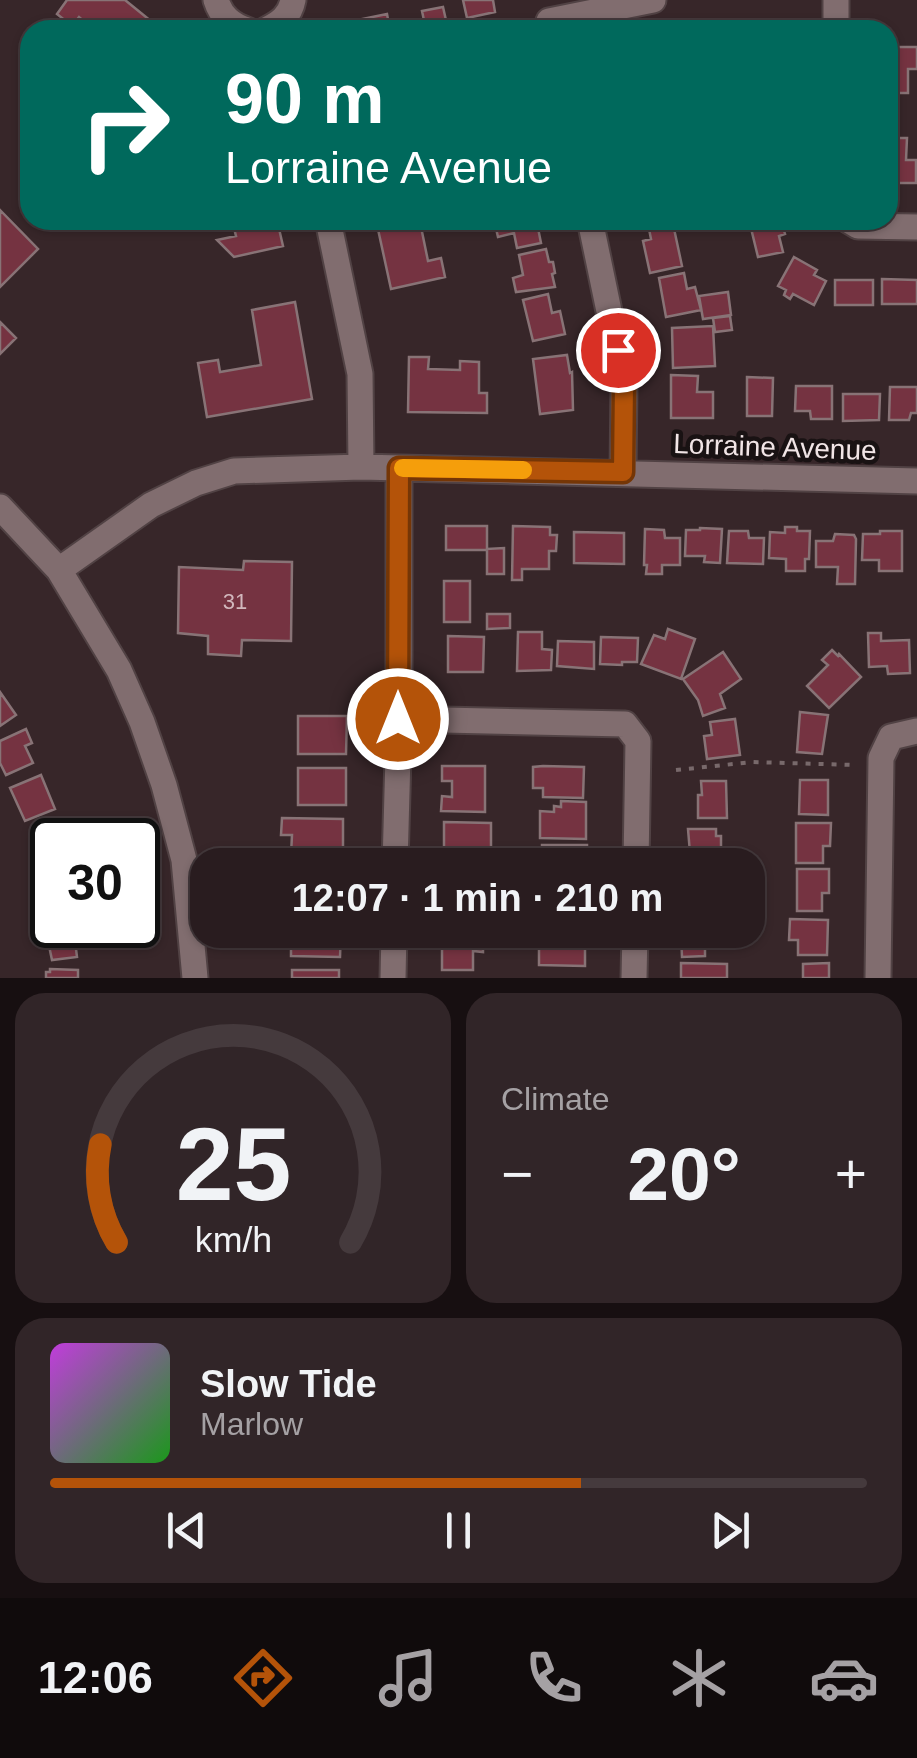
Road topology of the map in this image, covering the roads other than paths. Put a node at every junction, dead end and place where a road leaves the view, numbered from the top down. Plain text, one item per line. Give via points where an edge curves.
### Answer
1 (653, 0) edge
2 (548, 17) edge
3 (330, 230) edge
4 (592, 230) edge
5 (360, 467) junction
6 (399, 468) junction
7 (623, 472) junction
8 (917, 480) edge
9 (0, 507) edge
10 (59, 570) junction
11 (398, 719) junction
12 (917, 732) edge
13 (395, 848) edge
14 (636, 848) edge
15 (394, 948) edge
16 (635, 948) edge
17 (196, 978) edge
18 (393, 978) edge
19 (634, 978) edge
20 (878, 978) edge

1 - 2 street
3 - 5 street via 360,374
4 - 7 street via 624,383
5 - 6 street, Lorraine Avenue
5 - 10 street, Lorraine Avenue via 234,471 196,483 151,505
6 - 7 street, Lorraine Avenue
6 - 11 street
7 - 8 street, Lorraine Avenue
9 - 10 street
10 - 17 street via 118,670 164,785 184,860
11 - 13 street
11 - 14 street via 624,724 638,741
12 - 20 street via 891,738 881,758
15 - 18 street
16 - 19 street

